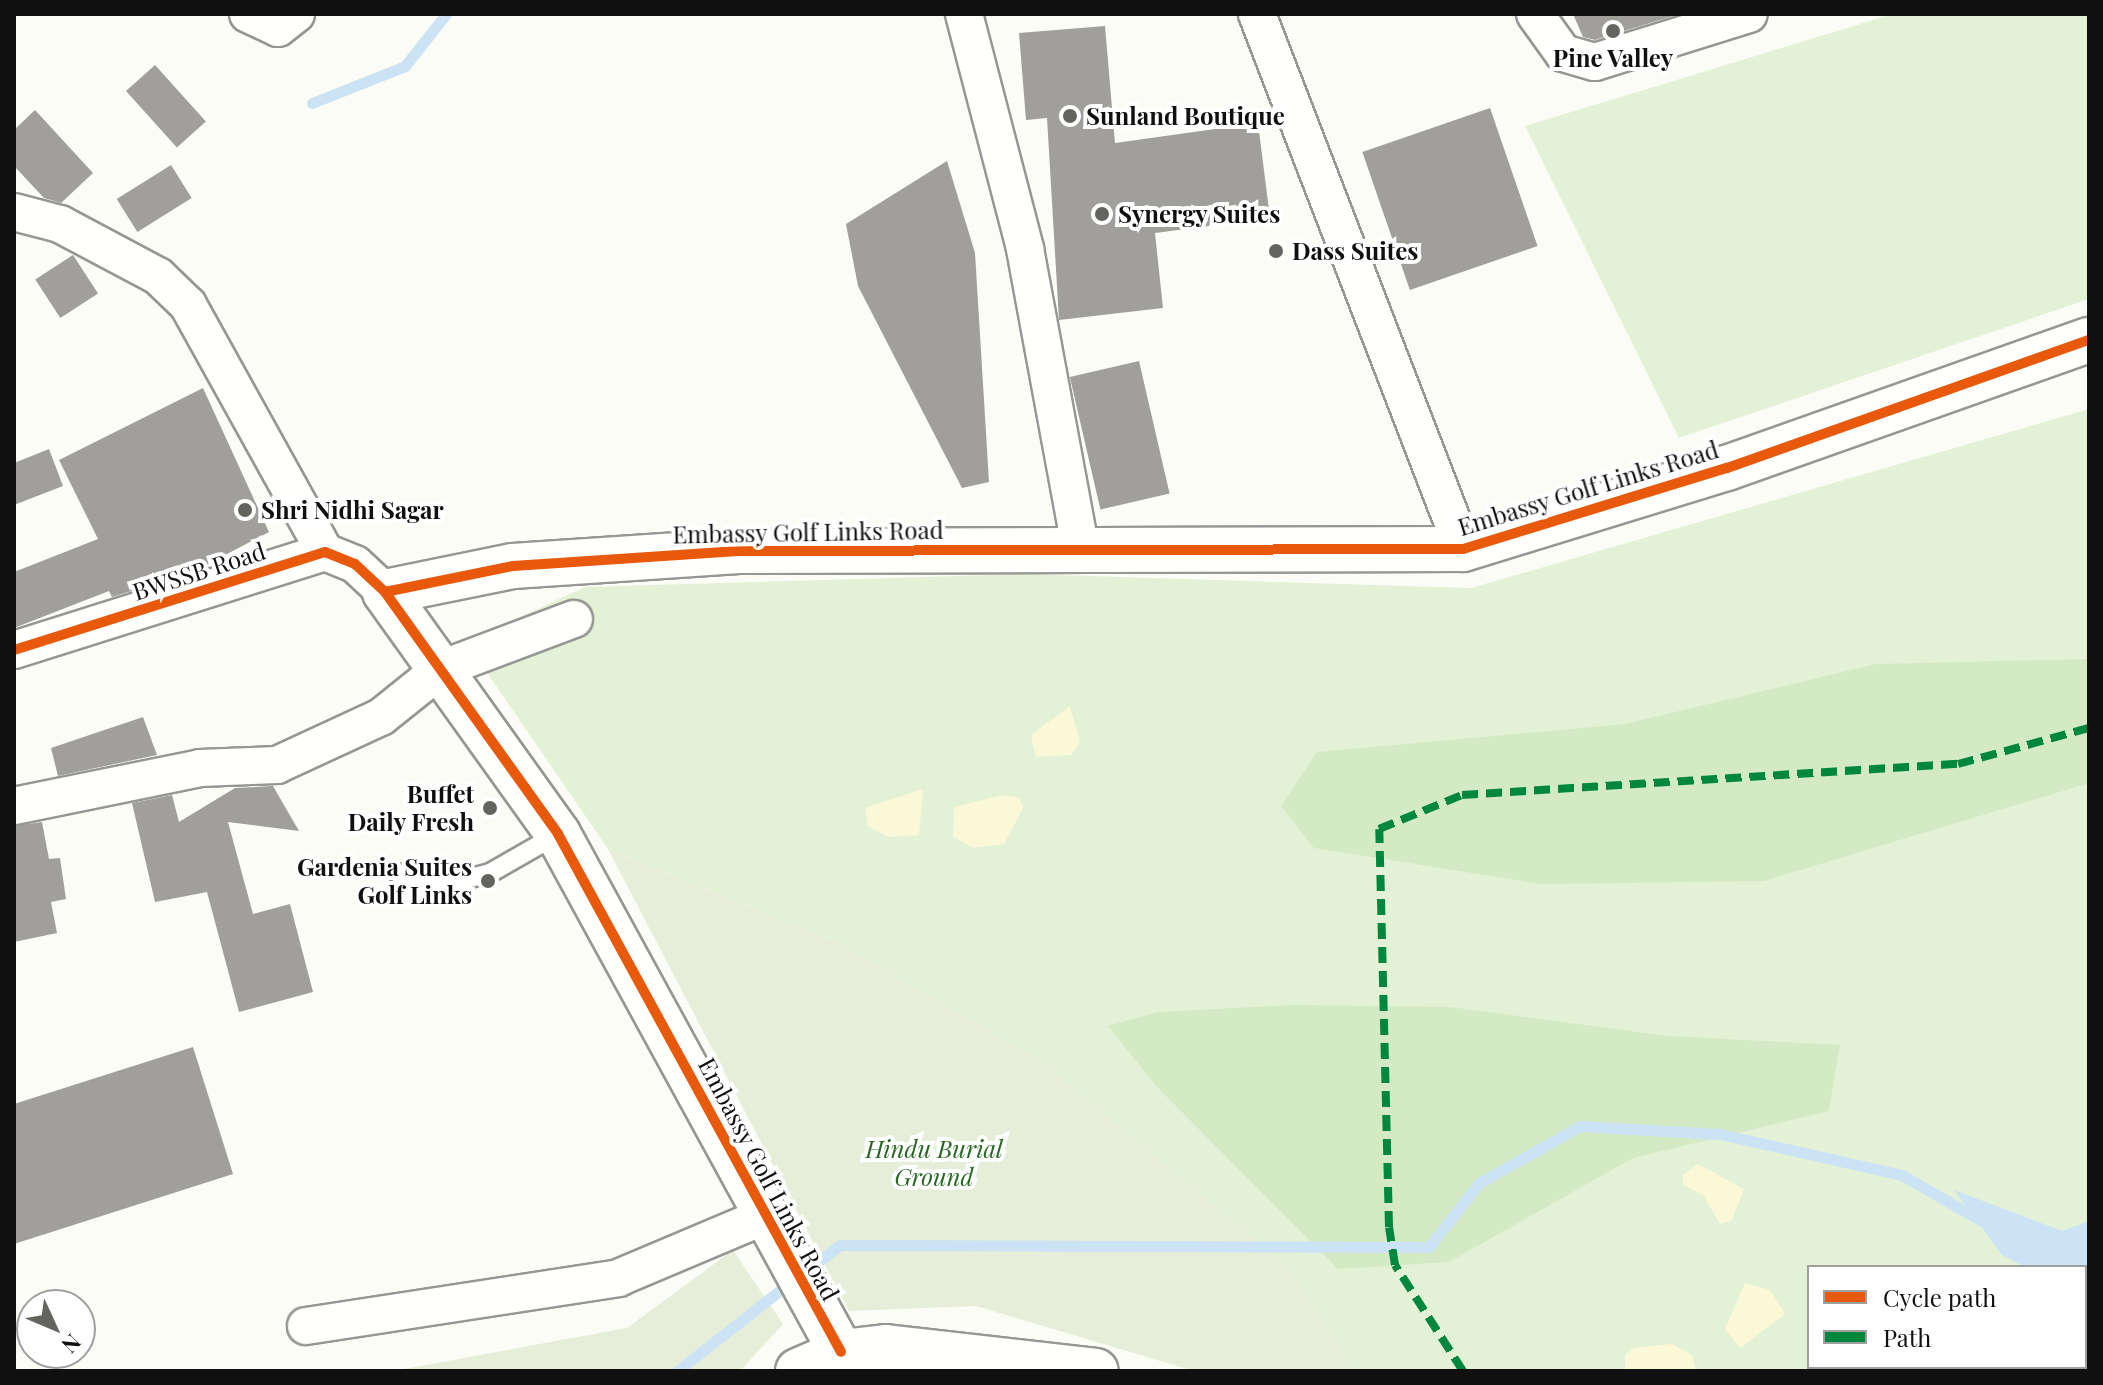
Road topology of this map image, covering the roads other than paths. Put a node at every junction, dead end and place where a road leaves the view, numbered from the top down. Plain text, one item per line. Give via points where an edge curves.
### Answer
1 (248, 14) edge
2 (296, 14) edge
3 (964, 14) edge
4 (1257, 14) edge
5 (1535, 14) edge
6 (1749, 14) edge
7 (14, 212) edge
8 (2089, 340) edge
9 (1080, 547) junction
10 (1463, 549) junction
11 (325, 552) junction
12 (385, 592) junction
13 (574, 619) dead end
14 (14, 650) edge
15 (441, 669) junction
16 (14, 806) edge
17 (558, 834) junction
18 (398, 873) dead end
19 (765, 1216) junction
20 (306, 1326) dead end
21 (841, 1352) junction
22 (798, 1371) edge
23 (1096, 1371) edge

1 - 2 street via 278,28
3 - 9 street via 1025,249
4 - 10 street
5 - 6 street via 1563,53 1595,62
7 - 11 street via 60,224 158,276 188,305
8 - 10 street, Embassy Golf Links Road via 1727,468
9 - 10 street, Embassy Golf Links Road
9 - 12 street, Embassy Golf Links Road via 620,557 513,566
11 - 12 street via 355,564
11 - 14 street, BWSSB Road
12 - 15 street, Embassy Golf Links Road
13 - 15 street
15 - 16 street via 369,723 277,765 200,768
15 - 17 street, Embassy Golf Links Road
17 - 18 lane via 490,873 440,886
17 - 19 street, Embassy Golf Links Road
19 - 20 street via 618,1278
19 - 21 street, Embassy Golf Links Road
21 - 22 street
21 - 23 street via 886,1347 1002,1355

